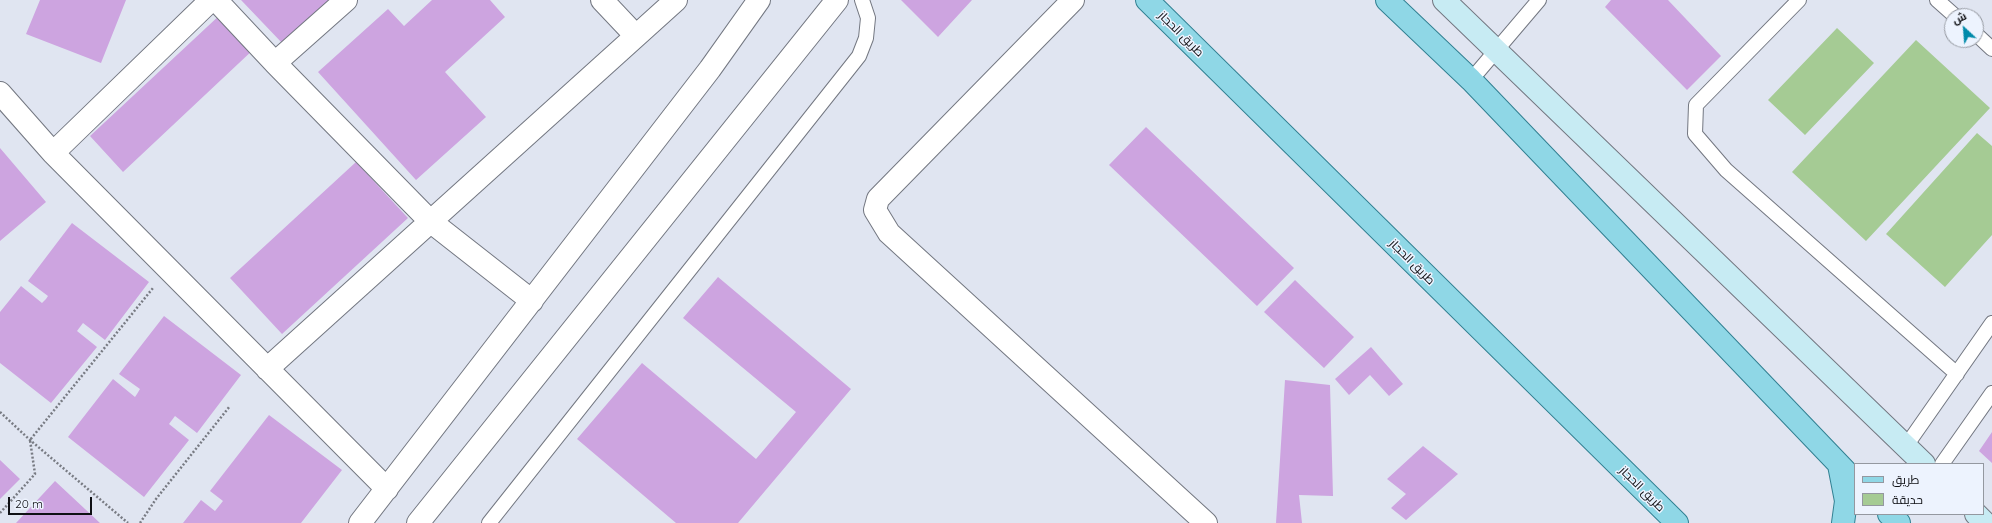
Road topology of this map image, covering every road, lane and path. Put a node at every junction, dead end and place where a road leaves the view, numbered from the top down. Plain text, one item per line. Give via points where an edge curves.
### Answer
1 (211, 0) edge
2 (216, 0) edge
3 (346, 0) edge
4 (602, 0) edge
5 (676, 0) edge
6 (759, 0) edge
7 (837, 0) edge
8 (862, 0) edge
9 (1073, 0) edge
10 (1147, 0) edge
11 (1387, 0) edge
12 (1444, 0) edge
13 (1539, 0) edge
14 (1799, 0) edge
15 (1938, 0) edge
16 (1946, 8) edge
17 (636, 36) junction
18 (1984, 42) edge
19 (1992, 49) edge
20 (1496, 51) junction
21 (275, 64) junction
22 (1471, 80) junction
23 (0, 93) edge
24 (53, 153) junction
25 (430, 221) junction
26 (168, 269) junction
27 (532, 301) junction
28 (1992, 323) edge
29 (267, 369) junction
30 (1957, 374) junction
31 (1992, 393) edge
32 (230, 406) dead end
33 (0, 412) edge
34 (30, 440) junction
35 (1906, 446) junction
36 (1923, 463) edge
37 (1943, 463) edge
38 (1839, 465) junction
39 (1854, 480) edge
40 (386, 489) junction
41 (0, 513) edge
42 (1890, 515) edge
43 (1977, 515) edge
44 (128, 523) edge
45 (140, 523) edge
46 (360, 523) edge
47 (418, 523) edge
48 (489, 523) edge
49 (1206, 523) edge
50 (1677, 523) edge
51 (1843, 523) edge
52 (1899, 523) edge
53 (1986, 523) edge

1 - 24 street
2 - 21 street
3 - 21 street
4 - 17 street
5 - 17 street
6 - 27 street via 710,69
7 - 47 street
8 - 48 lane via 868,18 866,38 859,56
9 - 49 street via 878,199 875,210 889,233
10 - 50 main road, طريق الحجاز
11 - 22 main road
12 - 20 main road
13 - 20 lane
14 - 30 lane via 1696,105 1695,134 1726,170
15 - 16 lane
17 - 25 street
18 - 19 lane
20 - 22 lane
20 - 35 main road
21 - 25 street
22 - 38 main road
23 - 24 street
24 - 26 street
25 - 27 street
25 - 29 street
26 - 29 street
26 - 34 path
27 - 40 street
28 - 30 lane
29 - 40 street
30 - 35 lane
31 - 37 lane
32 - 45 path
33 - 34 path
34 - 41 path via 35,474
34 - 44 path
35 - 36 main road
38 - 39 main road
38 - 51 main road via 1846,501
40 - 46 street
42 - 52 main road
43 - 53 main road

